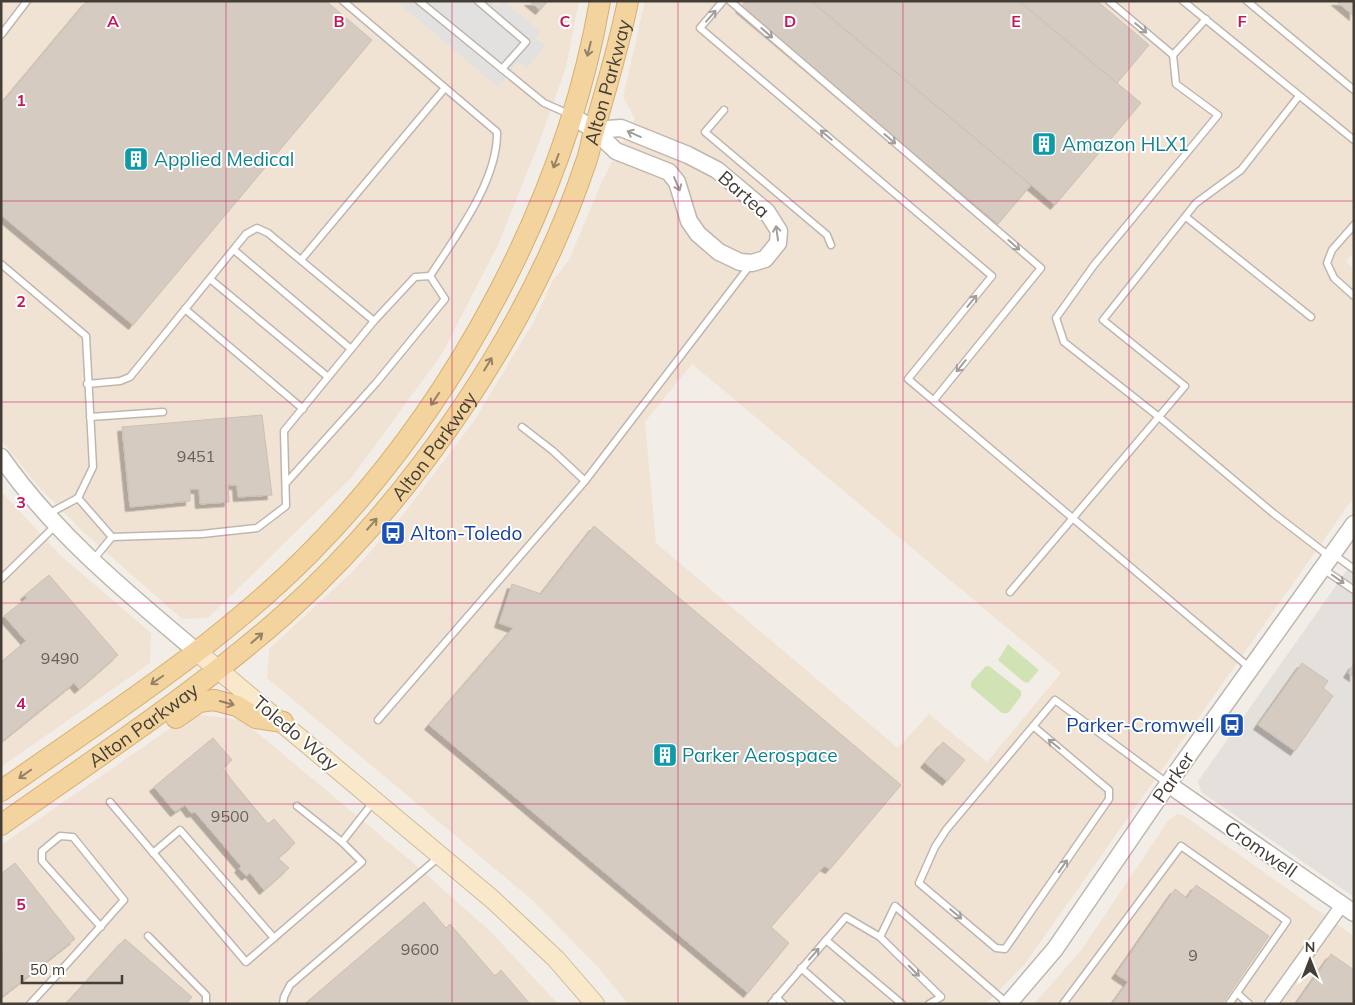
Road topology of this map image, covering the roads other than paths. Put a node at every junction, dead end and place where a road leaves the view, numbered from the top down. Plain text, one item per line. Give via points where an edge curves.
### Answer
1 (27, 1) edge
2 (343, 1) edge
3 (419, 1) edge
4 (478, 1) edge
5 (600, 1) edge
6 (628, 1) edge
7 (723, 1) edge
8 (730, 1) edge
9 (1109, 1) edge
10 (1183, 1) edge
11 (1247, 1) edge
12 (1206, 19) junction
13 (1, 35) edge
14 (1173, 55) junction
15 (502, 69) junction
16 (445, 88) junction
17 (1354, 90) edge
18 (1299, 96) junction
19 (724, 110) dead end
20 (571, 115) junction
21 (594, 130) junction
22 (1354, 140) edge
23 (1186, 216) junction
24 (1354, 225) edge
25 (831, 245) dead end
26 (234, 250) junction
27 (301, 260) junction
28 (1, 264) edge
29 (752, 264) junction
30 (430, 276) junction
31 (210, 279) junction
32 (1354, 296) edge
33 (185, 309) junction
34 (1311, 317) dead end
35 (374, 321) junction
36 (351, 349) junction
37 (328, 377) junction
38 (87, 384) junction
39 (934, 400) junction
40 (303, 409) junction
41 (163, 412) dead end
42 (90, 417) junction
43 (1159, 417) junction
44 (522, 427) dead end
45 (1, 458) edge
46 (585, 481) junction
47 (286, 483) junction
48 (78, 498) junction
49 (1072, 517) junction
50 (53, 519) junction
51 (1354, 524) edge
52 (112, 537) junction
53 (1328, 560) junction
54 (93, 561) junction
55 (1354, 569) edge
56 (1, 579) edge
57 (1354, 590) edge
58 (1010, 592) dead end
59 (196, 651) junction
60 (219, 669) junction
61 (1250, 669) junction
62 (378, 720) dead end
63 (283, 722) junction
64 (1033, 726) junction
65 (106, 751) junction
66 (1168, 784) junction
67 (1, 791) edge
68 (375, 800) junction
69 (110, 802) dead end
70 (297, 806) dead end
71 (1, 826) edge
72 (342, 842) junction
73 (153, 853) junction
74 (441, 856) junction
75 (1348, 909) edge
76 (101, 927) junction
77 (148, 936) dead end
78 (880, 937) junction
79 (274, 938) junction
80 (826, 940) junction
81 (801, 968) junction
82 (1237, 993) junction
83 (776, 998) junction
84 (30, 1004) edge
85 (206, 1004) edge
86 (283, 1004) edge
87 (595, 1004) edge
88 (771, 1004) edge
89 (783, 1004) edge
90 (842, 1004) edge
91 (902, 1004) edge
92 (930, 1004) edge
93 (1008, 1004) edge
94 (1062, 1004) edge
95 (1229, 1004) edge
96 (1249, 1004) edge
97 (1271, 1004) edge

1 - 13 lane
2 - 16 lane
3 - 15 lane
4 - 15 lane via 526,42
5 -> 20 main road, Alton Parkway
6 - 21 main road, Alton Parkway
39 -> 7 lane via 908,379 992,276 700,28
8 -> 39 lane via 1041,268
9 -> 14 lane
10 - 12 lane
11 - 17 lane
12 - 14 lane
12 - 18 lane
14 - 43 lane via 1176,84 1218,115 1094,266 1056,318 1064,342
15 - 20 lane via 544,103
16 - 27 lane
16 - 30 lane via 497,132 498,147 475,207
18 - 22 lane
18 - 23 lane via 1241,170 1196,203
19 - 25 lane via 705,132 827,235
20 - 21 street
20 -> 59 main road, Alton Parkway via 546,186 505,279 424,415 361,497 310,553
21 -> 29 street via 616,151 670,172 677,182 689,221 698,234 719,252
29 -> 21 street, Bartea via 765,259 778,243 778,231 768,212 718,170 702,161 621,128
60 -> 21 main road, Alton Parkway via 318,582 385,510 440,439 533,286 587,161
23 - 34 lane
23 - 43 lane via 1103,320 1185,386
24 - 32 lane via 1332,250 1327,264 1334,278
26 - 27 lane via 246,234 257,228
26 - 31 lane
26 - 36 lane
27 - 35 lane
28 - 38 lane via 86,336
29 - 46 lane
30 - 35 lane via 415,277
30 - 47 lane via 445,299 376,383
31 - 33 lane
31 - 37 lane
33 - 38 lane via 130,377
33 - 40 lane
35 - 36 lane
36 - 37 lane
37 - 40 lane
38 - 42 lane
39 - 49 lane
40 - 47 lane via 284,431
41 - 42 lane
42 - 48 lane via 93,467
43 - 49 lane
43 - 53 lane
44 - 46 lane via 553,450
45 - 50 street, Toledo Way
46 - 62 lane
47 - 52 lane via 286,506 257,528 202,534
48 - 50 lane
48 - 52 lane
49 - 58 lane
49 - 61 lane
50 - 54 street, Toledo Way
50 - 56 lane
51 - 53 street, Parker
52 - 54 lane
53 - 55 lane
53 -> 57 lane
53 - 61 street, Parker
54 - 59 street, Toledo Way
59 - 60 main road, Toledo Way
59 -> 67 main road, Alton Parkway
60 - 63 main road, Toledo Way
60 - 65 main road, Alton Parkway
61 - 66 street, Parker
65 -> 63 main road via 129,748 199,702 226,701 256,718
63 - 68 main road, Toledo Way
64 -> 64 lane via 946,830 919,883 996,948 1005,949 1109,799 1110,790
64 - 66 lane via 1055,700
65 - 71 main road, Alton Parkway
66 - 75 street, Cromwell
66 - 93 street, Parker via 1055,948
68 - 72 lane
68 - 74 main road, Toledo Way
69 - 73 lane
70 - 72 lane
72 - 79 lane via 362,862
73 - 79 lane via 180,830
73 - 79 lane via 246,962
74 - 86 lane via 290,985
74 - 87 main road, Toledo Way via 533,935
75 - 97 street
76 - 76 lane via 124,900 73,837 60,836 42,851 42,861
76 - 84 lane
77 - 85 lane via 206,995
78 - 80 lane via 846,917
78 -> 92 lane via 941,997
78 - 93 lane via 895,906
81 -> 80 lane
80 - 91 lane
81 - 83 lane
81 - 90 lane
82 - 94 lane via 1287,921 1181,846
82 - 95 lane
82 - 96 lane
83 - 88 lane
83 - 89 lane

